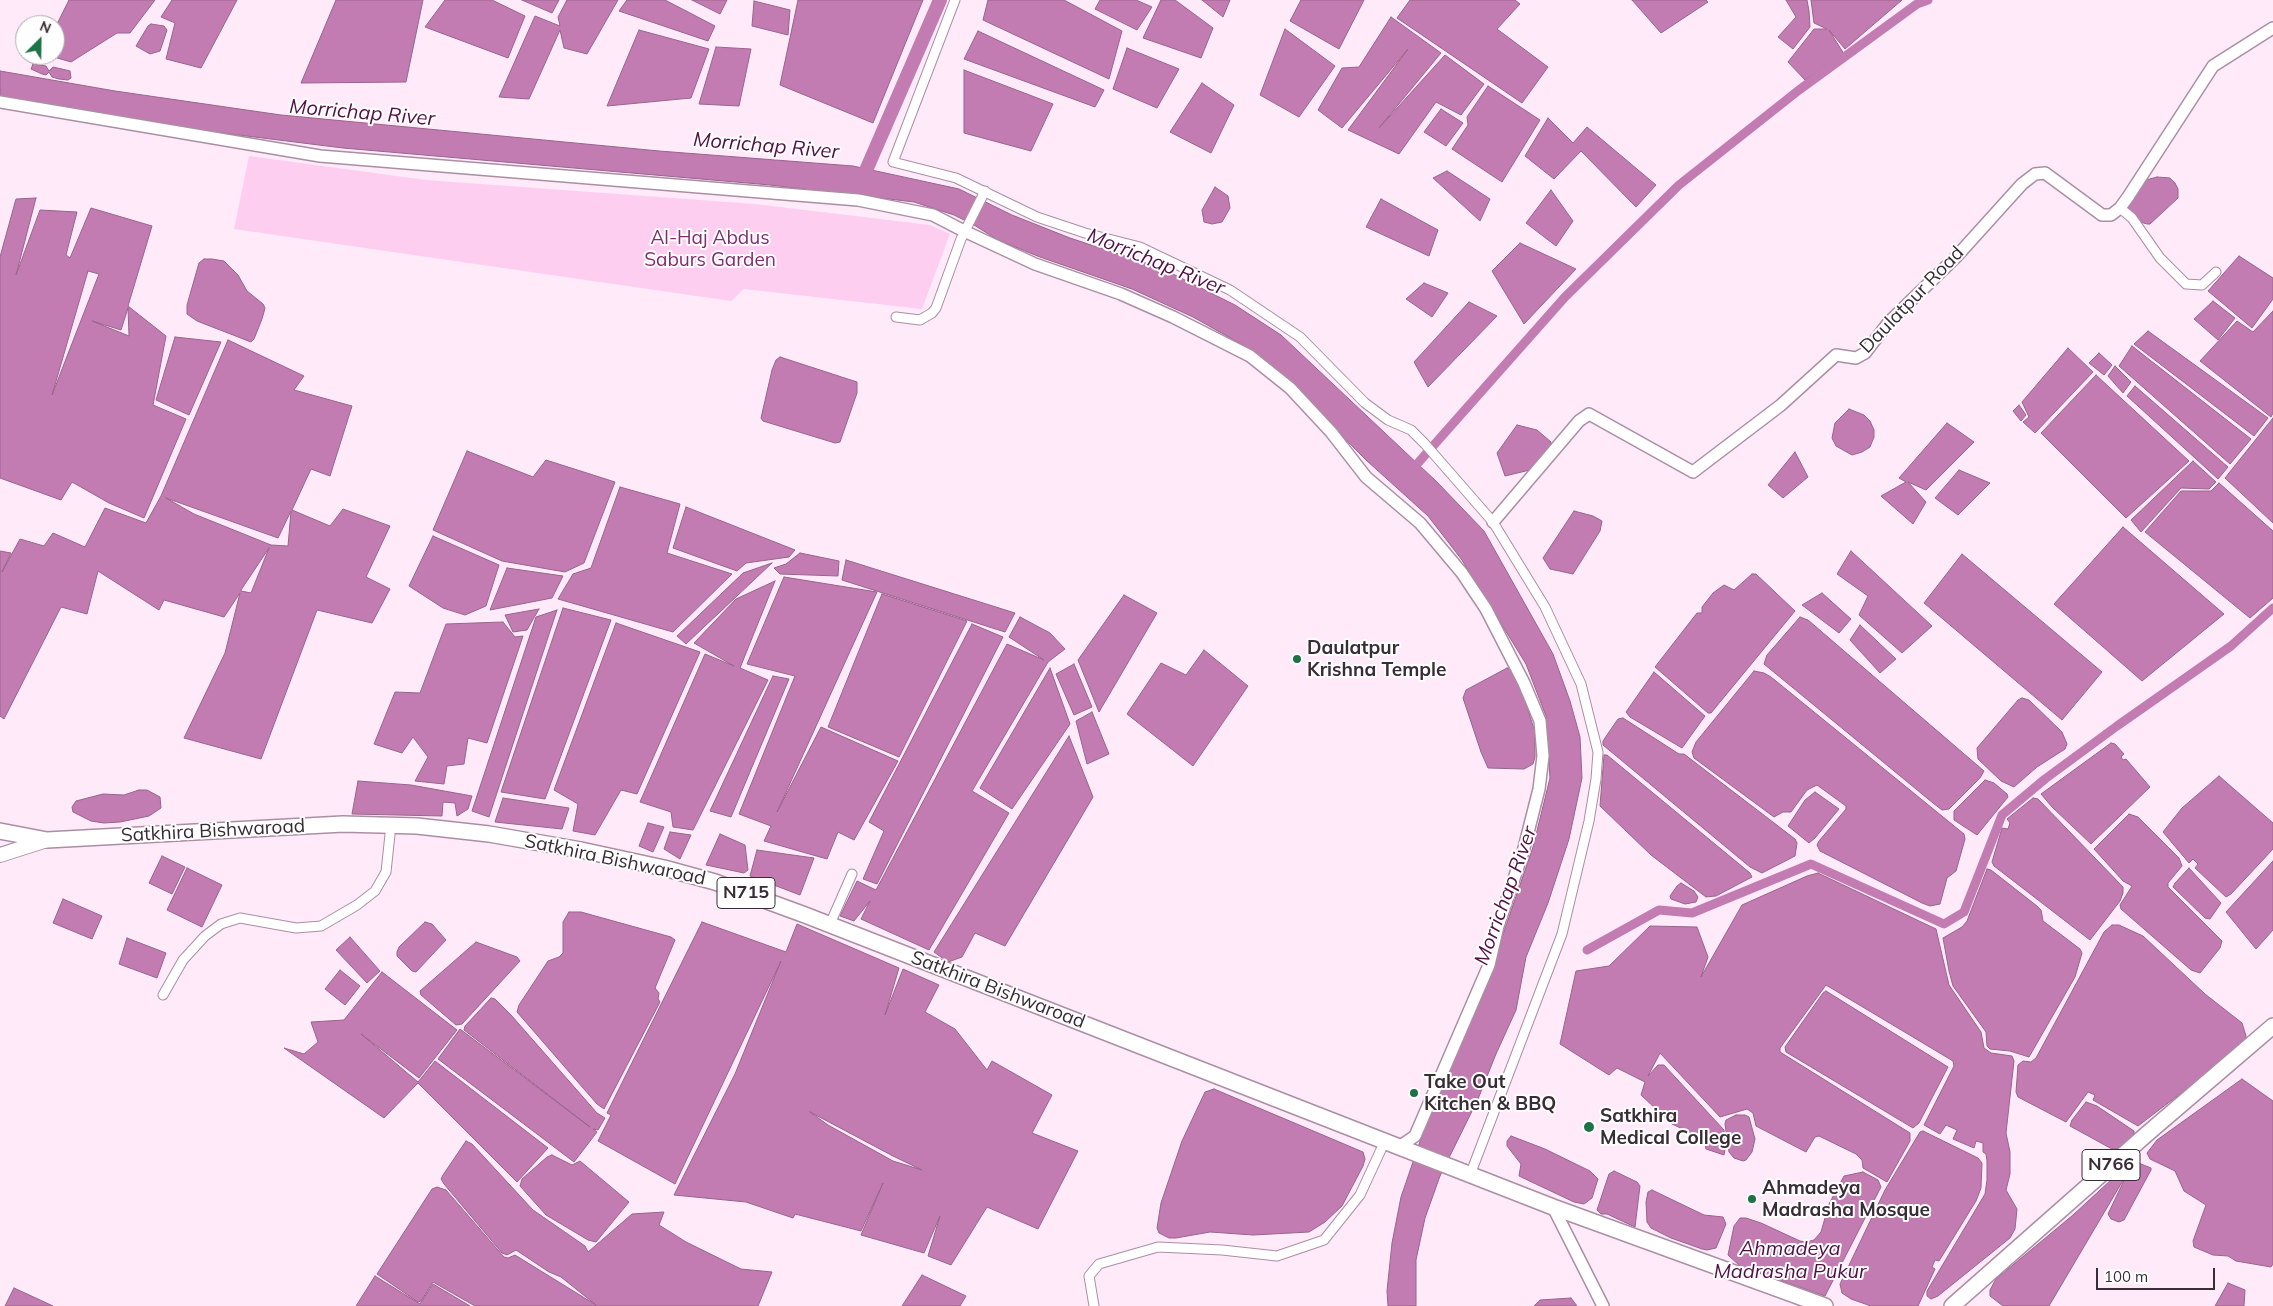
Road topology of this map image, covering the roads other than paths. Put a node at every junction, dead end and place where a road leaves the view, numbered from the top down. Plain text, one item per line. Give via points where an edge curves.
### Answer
1 (955, 0) edge
2 (2273, 28) edge
3 (0, 102) edge
4 (984, 192) junction
5 (2120, 208) junction
6 (965, 229) junction
7 (2216, 272) dead end
8 (896, 317) dead end
9 (1493, 522) junction
10 (391, 826) junction
11 (0, 830) edge
12 (47, 840) junction
13 (0, 855) edge
14 (852, 874) dead end
15 (830, 924) junction
16 (163, 995) dead end
17 (2273, 1026) edge
18 (1396, 1146) junction
19 (1466, 1173) junction
20 (1553, 1207) junction
21 (1094, 1306) edge
22 (1603, 1306) edge
23 (1825, 1306) edge
24 (1952, 1306) edge

1 - 4 street via 893,162 956,178
2 - 5 street via 2213,66
3 - 6 street via 320,156 858,200 933,215
4 - 6 street
4 - 9 street via 1037,217 1140,246 1230,290 1300,337 1365,403 1388,420 1410,430
5 - 7 street via 2132,218 2160,258 2186,284 2202,285
5 - 9 street, Daulatpur Road via 2111,215 2102,215 2045,173 2035,174 1889,322 1865,353 1856,358 1836,355 1781,405 1693,472 1589,414 1579,421
6 - 8 street via 936,308 920,320
6 - 18 street via 1035,264 1121,294 1174,317 1250,356 1290,388 1331,432 1366,478 1420,523 1462,573 1486,609 1524,684 1540,721 1543,756 1539,789 1523,852 1498,926 1489,965 1468,1016 1415,1136
9 - 19 street via 1545,607 1581,684 1598,752 1594,799 1562,934
10 - 12 highway, Satkhira Bishwaroad / N715 via 343,824
10 - 15 highway, Satkhira Bishwaroad / N715 via 489,834 664,868 715,882
10 - 16 street via 386,872 375,891 357,905 321,926 296,928 240,918 221,924 183,960
11 - 12 highway, N715
12 - 13 main road
14 - 15 street
15 - 18 highway, Satkhira Bishwaroad / N715
17 - 24 highway, N766
18 - 19 highway, N715
18 - 21 street via 1324,1240 1277,1256 1158,1248 1099,1264 1089,1276
19 - 20 highway
20 - 22 street
20 - 23 highway

